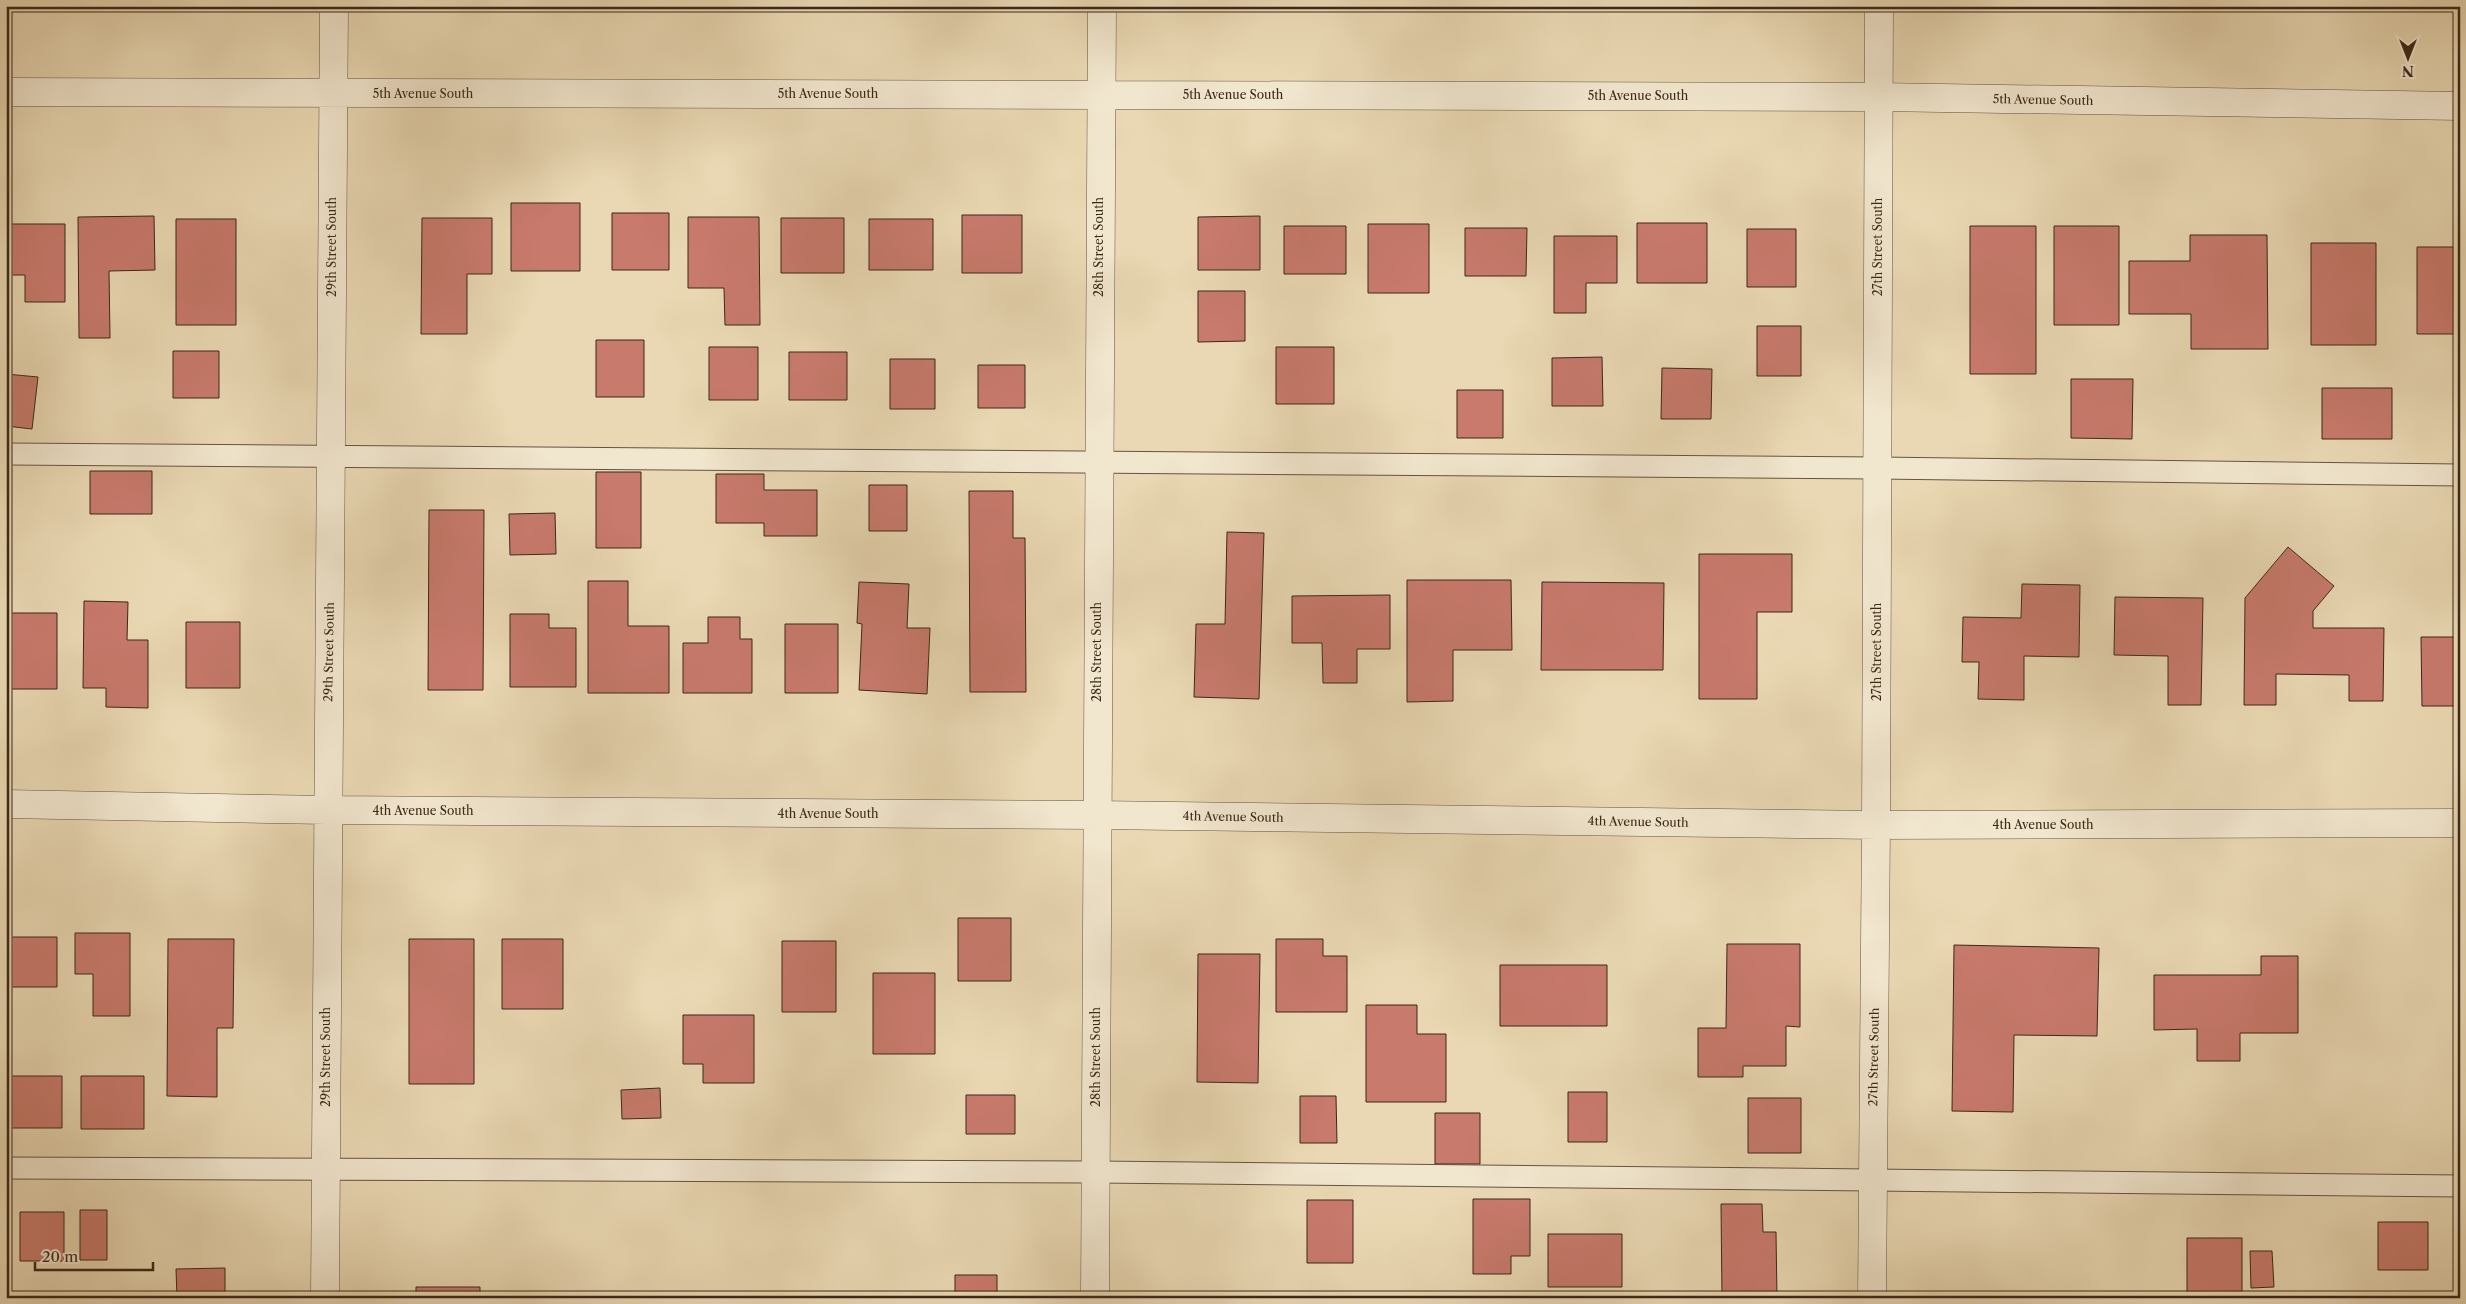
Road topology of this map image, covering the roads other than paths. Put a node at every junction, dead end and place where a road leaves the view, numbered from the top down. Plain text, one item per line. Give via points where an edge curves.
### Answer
1 (334, 6) edge
2 (1102, 6) edge
3 (1879, 6) edge
4 (6, 92) edge
5 (333, 93) junction
6 (1100, 94) junction
7 (1879, 97) junction
8 (2460, 106) edge
9 (6, 454) edge
10 (330, 457) junction
11 (1098, 463) junction
12 (1878, 468) junction
13 (2460, 475) edge
14 (6, 804) edge
15 (327, 810) junction
16 (1096, 816) junction
17 (2460, 823) edge
18 (1876, 825) junction
19 (6, 1168) edge
20 (326, 1170) junction
21 (1096, 1172) junction
22 (1873, 1181) junction
23 (2460, 1186) edge
24 (325, 1298) edge
25 (1095, 1298) edge
26 (1872, 1298) edge

1 - 5 street, 29th Street South
2 - 6 street, 28th Street South
3 - 7 street, 27th Street South
4 - 5 street, 5th Avenue South
5 - 6 street, 5th Avenue South
5 - 10 street, 29th Street South
6 - 7 street, 5th Avenue South
6 - 11 street, 28th Street South
7 - 8 street, 5th Avenue South
7 - 12 street, 27th Street South
9 - 10 lane
10 - 11 lane
10 - 15 street, 29th Street South
11 - 12 lane
11 - 16 street, 28th Street South
12 - 13 lane
12 - 18 street, 27th Street South
14 - 15 street, 4th Avenue South
15 - 16 street, 4th Avenue South
15 - 20 street, 29th Street South
16 - 18 street, 4th Avenue South
16 - 21 street, 28th Street South
17 - 18 street, 4th Avenue South
18 - 22 street, 27th Street South
19 - 20 lane
20 - 21 lane
20 - 24 street, 29th Street South
21 - 22 lane
21 - 25 street, 28th Street South
22 - 23 lane
22 - 26 street, 27th Street South

